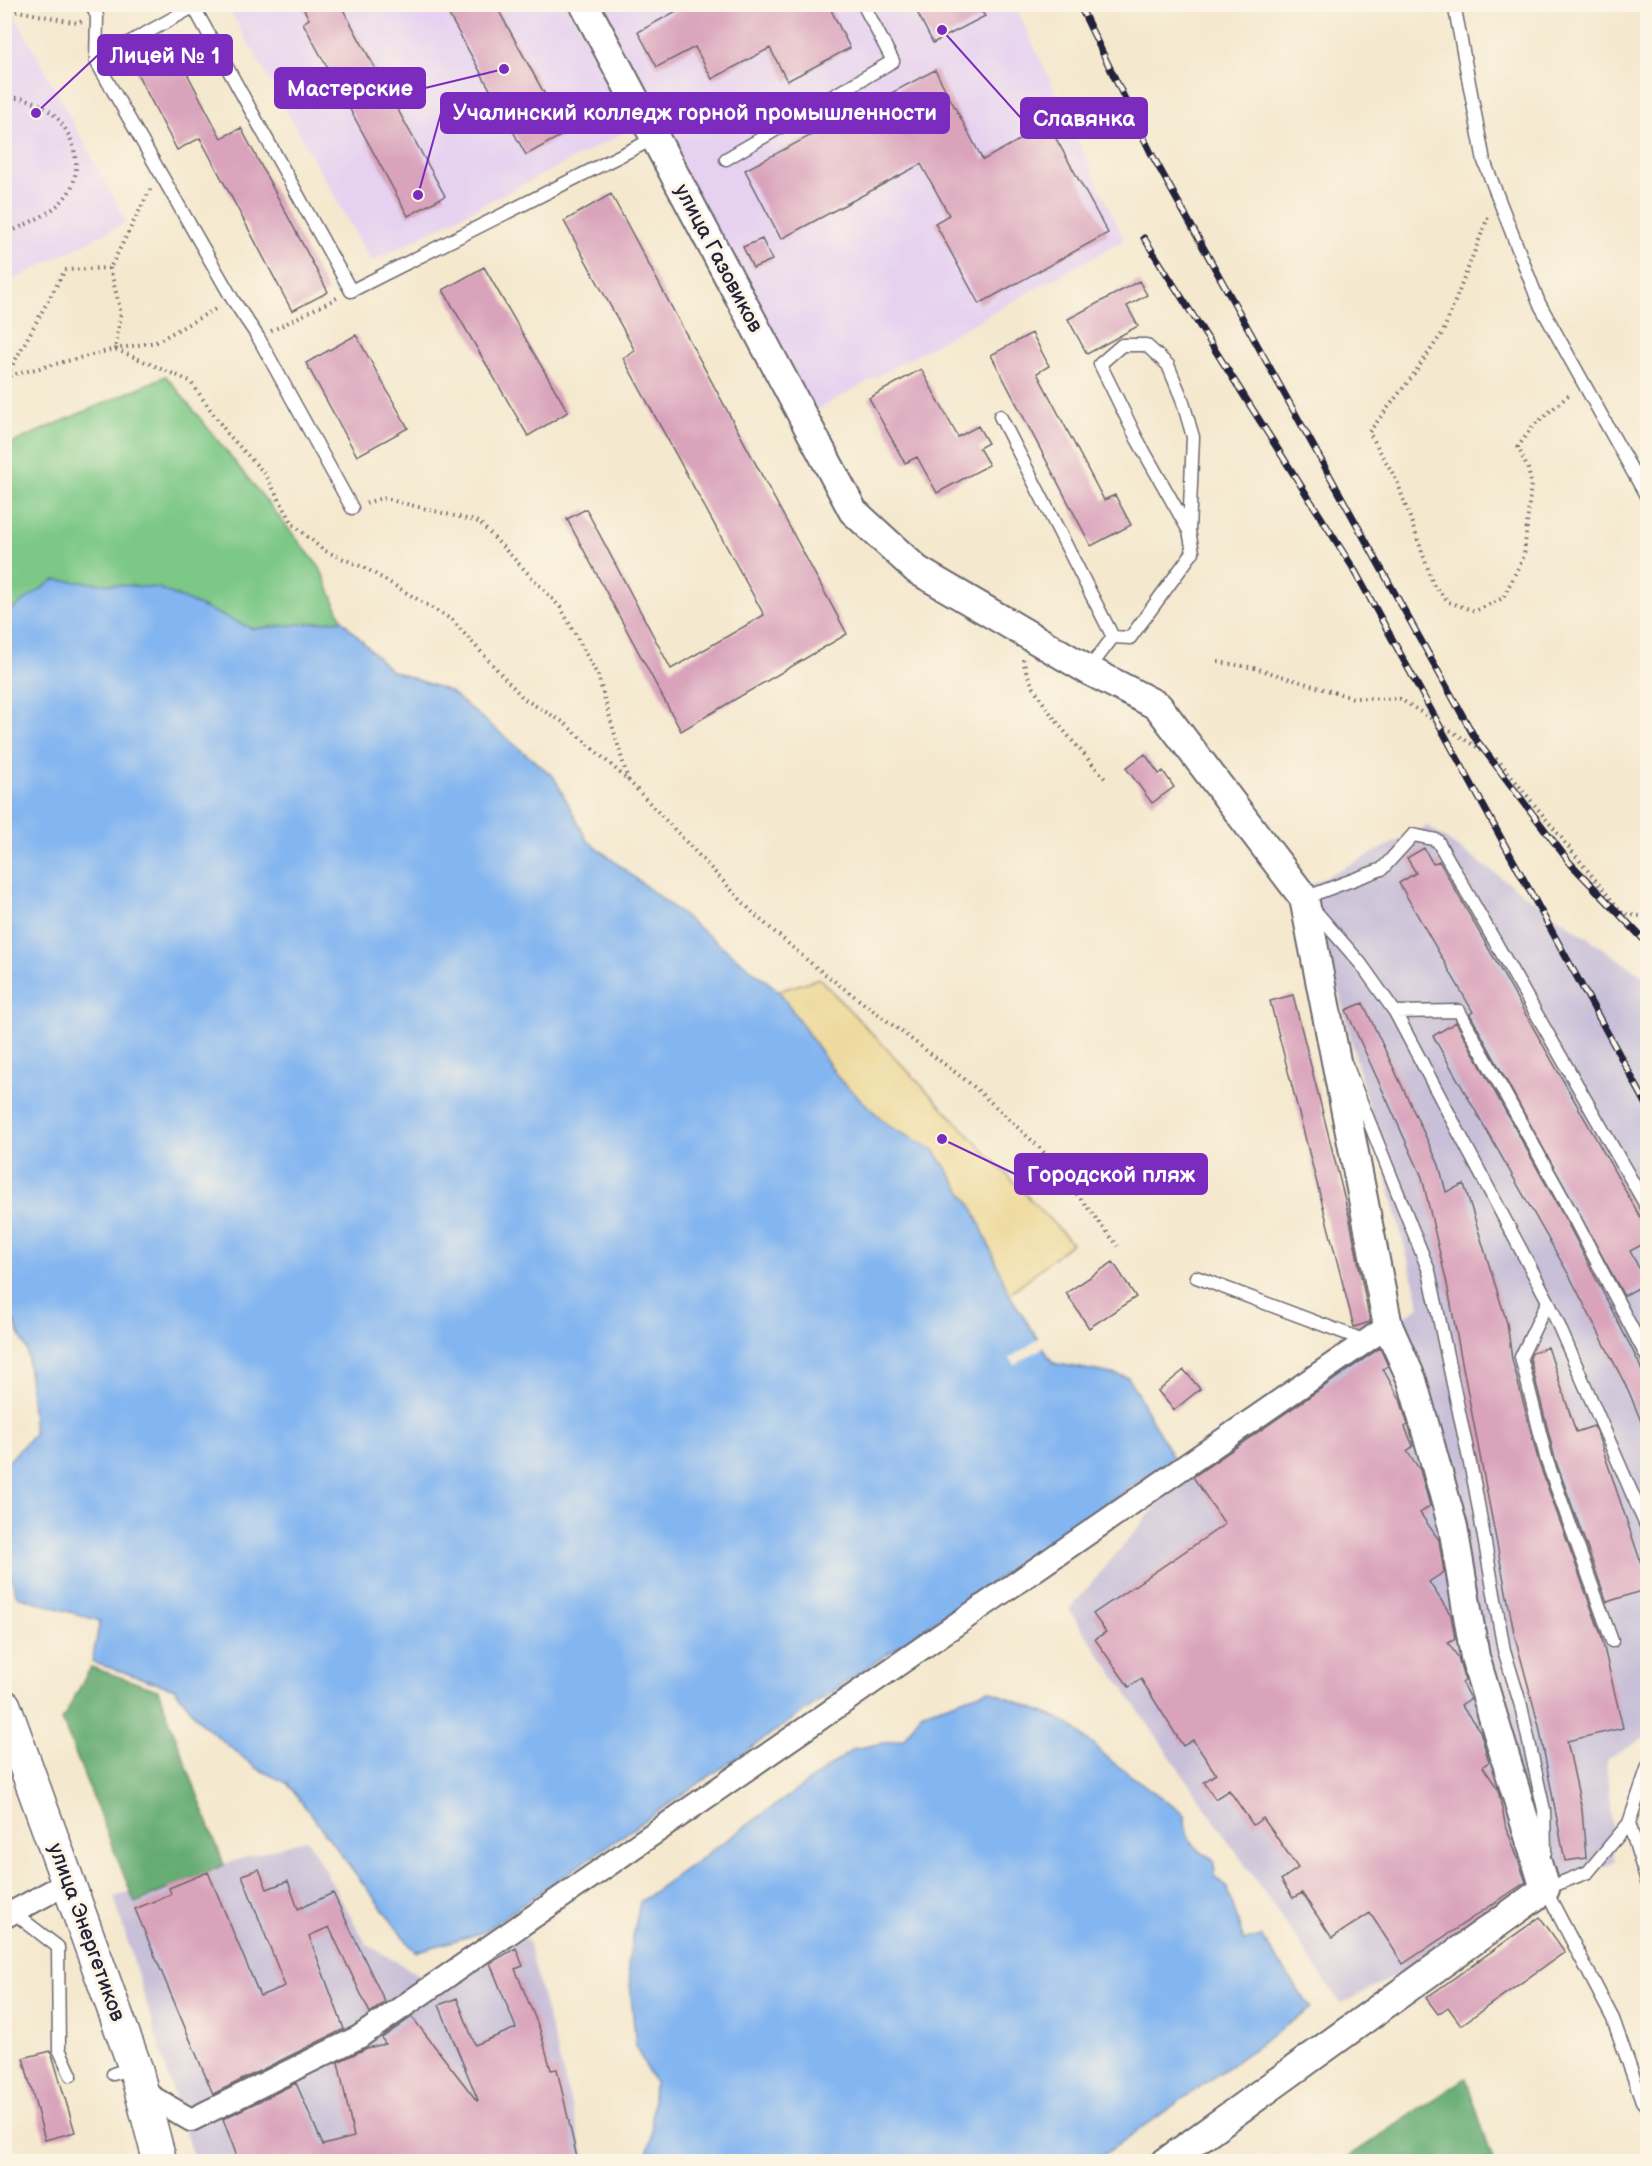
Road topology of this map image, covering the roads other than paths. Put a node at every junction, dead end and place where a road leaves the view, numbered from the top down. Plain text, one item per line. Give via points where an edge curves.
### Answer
1 (584, 4) edge
2 (863, 4) edge
3 (1454, 4) edge
4 (192, 6) edge
5 (94, 10) edge
6 (96, 61) junction
7 (656, 138) junction
8 (726, 159) dead end
9 (1000, 416) dead end
10 (1647, 499) edge
11 (352, 508) road end
12 (1188, 531) junction
13 (1113, 637) junction
14 (1088, 670) junction
15 (1304, 898) junction
16 (1395, 1012) junction
17 (1332, 1039) junction
18 (1647, 1209) edge
19 (1196, 1277) dead end
20 (1548, 1301) junction
21 (1377, 1334) junction
22 (1647, 1359) edge
23 (1647, 1530) edge
24 (1612, 1641) dead end
25 (4, 1706) edge
26 (1647, 1766) edge
27 (1629, 1823) junction
28 (69, 1882) junction
29 (1647, 1886) edge
30 (1545, 1889) junction
31 (9, 1915) edge
32 (71, 2075) dead end
33 (130, 2077) junction
34 (1647, 2108) edge
35 (160, 2162) edge
36 (1166, 2162) edge

1 - 7 street, улица Газовиков
2 - 8 lane via 893,61
3 - 10 lane via 1484,161 1539,303
4 - 6 lane
4 - 7 lane via 351,291
5 - 6 lane
6 - 11 lane via 258,337
7 - 14 street, улица Газовиков via 853,511 917,570
9 - 13 lane
12 - 12 lane via 1100,363 1122,345 1146,345 1167,365 1182,399 1192,437
12 - 13 lane via 1193,552 1130,638
13 - 14 lane
14 - 15 street, улица Газовиков via 1158,706
15 - 16 lane via 1361,964
15 - 17 street
15 - 18 lane via 1382,869 1413,836 1437,840
16 - 20 lane
16 - 22 lane via 1459,1011
17 - 21 street
17 - 30 lane via 1353,1076 1429,1271 1475,1487 1504,1650 1544,1810
19 - 21 lane
20 - 23 lane
20 - 24 lane via 1521,1357 1546,1461
21 - 30 street via 1412,1380 1419,1403 1453,1527 1474,1657
21 - 33 street via 360,2037 191,2120
25 - 28 main road, улица Энергетиков
26 - 27 lane
27 - 29 lane
27 - 30 lane via 1588,1872
28 - 31 street
28 - 33 main road, улица Энергетиков
30 - 34 lane via 1613,2019
30 - 36 street
31 - 32 lane via 58,1947 59,2049
33 - 35 main road, улица Энергетиков

